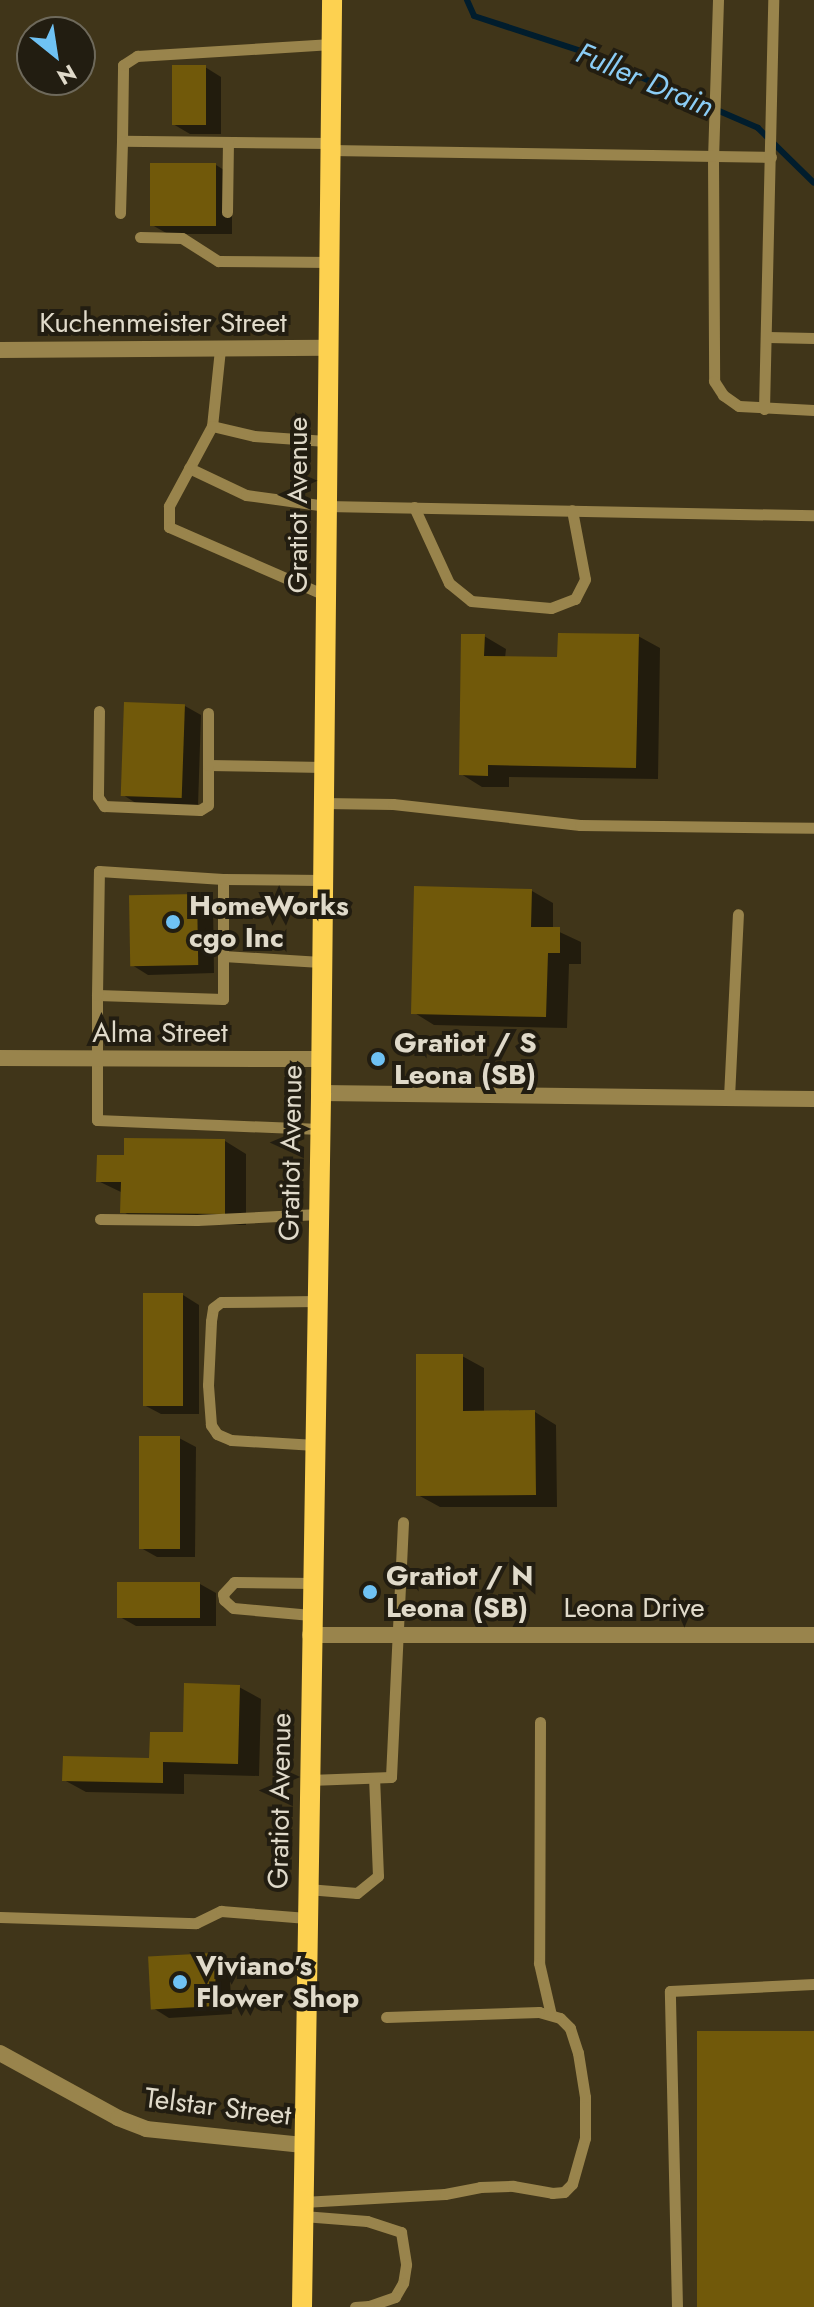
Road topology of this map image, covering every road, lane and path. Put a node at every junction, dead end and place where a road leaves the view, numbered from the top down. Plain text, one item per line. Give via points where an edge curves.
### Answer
1 (332, 0) edge
2 (718, 0) edge
3 (773, 0) edge
4 (332, 44) junction
5 (122, 141) junction
6 (228, 142) junction
7 (330, 147) junction
8 (713, 157) junction
9 (771, 157) junction
10 (227, 212) dead end
11 (120, 213) dead end
12 (140, 237) dead end
13 (329, 262) junction
14 (768, 337) junction
15 (814, 338) edge
16 (327, 348) junction
17 (220, 349) junction
18 (0, 350) edge
19 (764, 409) junction
20 (814, 410) edge
21 (212, 426) junction
22 (326, 441) junction
23 (189, 468) junction
24 (326, 506) junction
25 (414, 507) junction
26 (572, 510) junction
27 (814, 515) edge
28 (325, 595) junction
29 (99, 711) dead end
30 (208, 713) dead end
31 (208, 765) junction
32 (324, 767) junction
33 (323, 803) junction
34 (814, 828) edge
35 (223, 879) junction
36 (322, 880) junction
37 (738, 914) dead end
38 (223, 956) junction
39 (321, 962) junction
40 (97, 995) junction
41 (0, 1058) edge
42 (98, 1058) junction
43 (320, 1059) junction
44 (321, 1093) junction
45 (729, 1097) junction
46 (814, 1099) edge
47 (320, 1129) junction
48 (319, 1214) junction
49 (100, 1219) dead end
50 (317, 1301) junction
51 (315, 1445) junction
52 (403, 1522) dead end
53 (312, 1583) junction
54 (311, 1625) junction
55 (396, 1633) junction
56 (814, 1635) edge
57 (540, 1722) dead end
58 (374, 1778) junction
59 (309, 1780) junction
60 (307, 1889) junction
61 (0, 1917) edge
62 (307, 1918) junction
63 (814, 1984) edge
64 (551, 2015) junction
65 (386, 2017) dead end
66 (0, 2053) edge
67 (303, 2145) junction
68 (303, 2209) junction
69 (302, 2307) edge
70 (355, 2307) edge
71 (677, 2307) edge

1 - 4 main road, Gratiot Avenue
2 - 8 lane
3 - 9 lane
4 - 5 lane via 137,56 123,65
4 - 7 main road, Gratiot Avenue
5 - 6 lane
5 - 11 lane
6 - 7 lane
6 - 10 lane
7 - 8 lane
7 - 13 main road, Gratiot Avenue
8 - 9 lane
8 - 19 lane via 714,381 739,406
9 - 14 lane
12 - 13 lane via 182,238 218,261
13 - 16 main road, Gratiot Avenue
14 - 15 lane
14 - 19 lane
16 - 17 street, Kuchenmeister Street
16 - 22 main road, Gratiot Avenue
17 - 18 street, Kuchenmeister Street
17 - 21 lane
19 - 20 lane
21 - 22 lane via 254,436
21 - 23 lane
22 - 24 main road, Gratiot Avenue
23 - 24 lane via 246,495
23 - 28 lane via 169,506 169,527
24 - 25 lane
24 - 28 main road, Gratiot Avenue
25 - 26 lane
25 - 26 lane via 449,583 471,601 551,608 575,599 585,579
26 - 27 lane
28 - 32 main road, Gratiot Avenue
29 - 31 lane via 98,797 104,806 200,810 208,805
30 - 31 lane
31 - 32 lane
32 - 33 main road, Gratiot Avenue
33 - 34 lane via 393,804 580,825
33 - 36 main road, Gratiot Avenue
35 - 36 lane
35 - 38 lane
35 - 40 lane via 99,871
36 - 39 main road, Gratiot Avenue
37 - 45 lane
38 - 39 lane
38 - 40 lane via 223,999
39 - 43 main road, Gratiot Avenue
40 - 42 lane
41 - 42 street, Alma Street
42 - 43 street, Alma Street
42 - 47 lane via 97,1120
43 - 44 main road, Gratiot Avenue
44 - 45 street
44 - 47 main road, Gratiot Avenue
45 - 46 street
47 - 48 main road, Gratiot Avenue
48 - 49 lane
48 - 50 main road, Gratiot Avenue
50 - 51 main road, Gratiot Avenue
50 - 51 lane via 221,1302 213,1308 208,1385 211,1425 217,1434 231,1440
51 - 53 main road, Gratiot Avenue
52 - 55 lane
53 - 54 main road, Gratiot Avenue
53 - 54 lane via 234,1582 223,1594 233,1608
54 - 55 street, Leona Drive
54 - 59 main road, Gratiot Avenue
55 - 56 street, Leona Drive
55 - 58 lane via 391,1777
57 - 64 lane via 539,1963
58 - 59 lane
58 - 60 lane via 378,1876 357,1893
59 - 60 main road, Gratiot Avenue
60 - 62 main road, Gratiot Avenue
61 - 62 lane via 196,1923 221,1911
62 - 67 main road, Gratiot Avenue
63 - 71 lane via 670,1991
64 - 65 lane
64 - 68 lane via 570,2028 585,2097 580,2166 564,2192 480,2187
66 - 67 street, Telstar Street via 146,2129
67 - 68 main road, Gratiot Avenue
68 - 69 main road, Gratiot Avenue
68 - 70 lane via 401,2232 406,2265 395,2297

